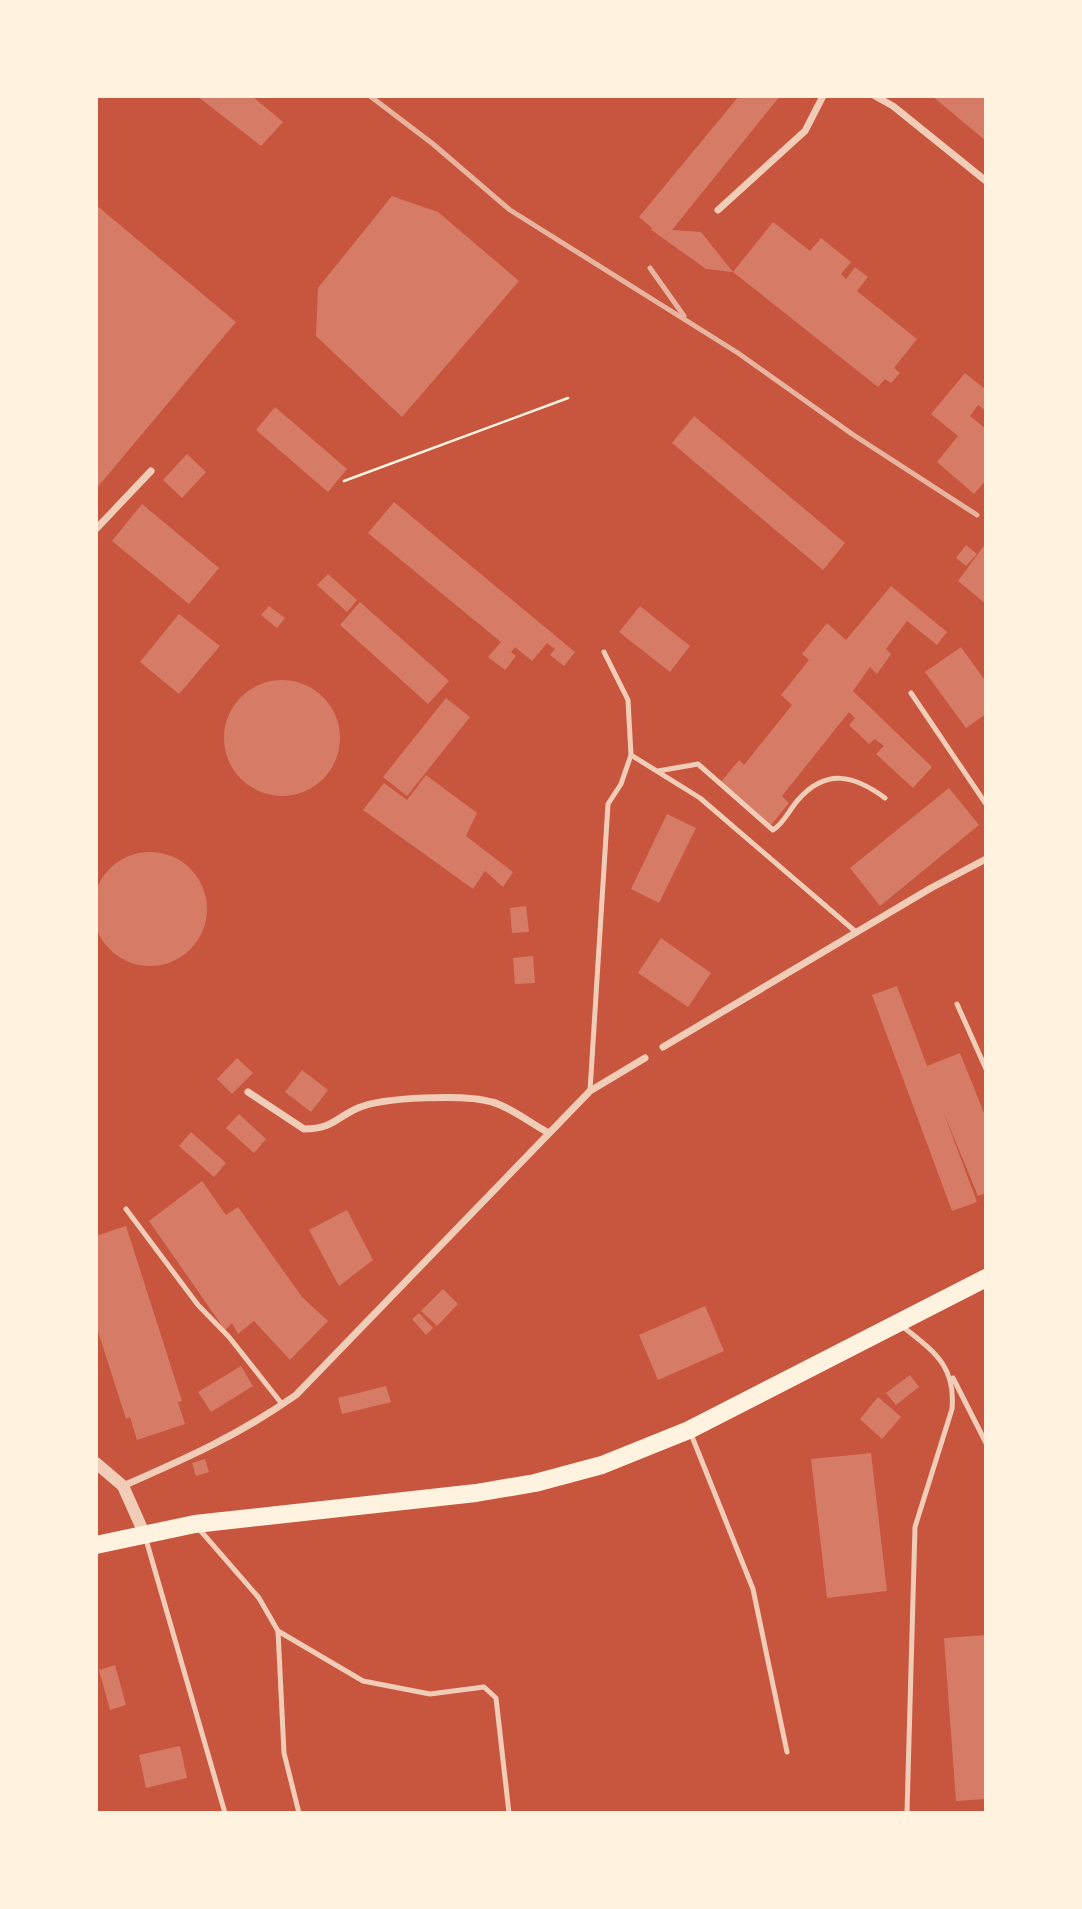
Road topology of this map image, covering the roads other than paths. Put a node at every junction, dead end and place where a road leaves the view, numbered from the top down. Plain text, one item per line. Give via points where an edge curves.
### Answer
1 (823, 96) edge
2 (875, 96) edge
3 (986, 181) edge
4 (718, 210) dead end
5 (151, 471) dead end
6 (96, 529) edge
7 (604, 652) dead end
8 (911, 693) dead end
9 (631, 755) junction
10 (657, 771) junction
11 (884, 798) dead end
12 (986, 804) edge
13 (986, 859) edge
14 (856, 932) junction
15 (957, 1004) dead end
16 (663, 1047) dead end
17 (645, 1058) dead end
18 (986, 1069) edge
19 (590, 1091) junction
20 (248, 1092) dead end
21 (549, 1133) junction
22 (126, 1209) dead end
23 (986, 1278) edge
24 (897, 1322) junction
25 (951, 1375) junction
26 (282, 1404) junction
27 (689, 1430) junction
28 (986, 1443) edge
29 (96, 1463) edge
30 (123, 1486) junction
31 (195, 1524) junction
32 (144, 1533) junction
33 (96, 1545) edge
34 (278, 1631) junction
35 (787, 1752) dead end
36 (907, 1812) edge
37 (225, 1813) edge
38 (299, 1813) edge
39 (509, 1813) edge

1 - 4 street via 805,131
2 - 3 street
5 - 6 street
7 - 9 lane via 628,700
8 - 12 lane
9 - 10 lane
9 - 19 lane via 608,804
10 - 11 lane via 698,764 773,830 811,788 836,778 864,782
10 - 14 lane via 701,798
13 - 14 street
14 - 16 street
15 - 18 lane
17 - 19 street
19 - 21 street
20 - 21 street via 304,1129 333,1125 357,1108 393,1099 475,1100 493,1102
21 - 26 street via 296,1395
22 - 26 lane via 198,1305
23 - 24 main road
24 - 25 lane via 929,1348
24 - 27 main road
25 - 28 lane
25 - 36 lane via 952,1409 915,1527
26 - 30 street via 217,1445
27 - 31 main road via 602,1465 506,1489
27 - 35 lane via 753,1589
29 - 30 street
30 - 32 street
31 - 32 main road
31 - 34 lane via 259,1598
32 - 33 main road
32 - 37 lane
34 - 38 lane via 284,1753
34 - 39 lane via 363,1682 430,1694 484,1687 496,1698

